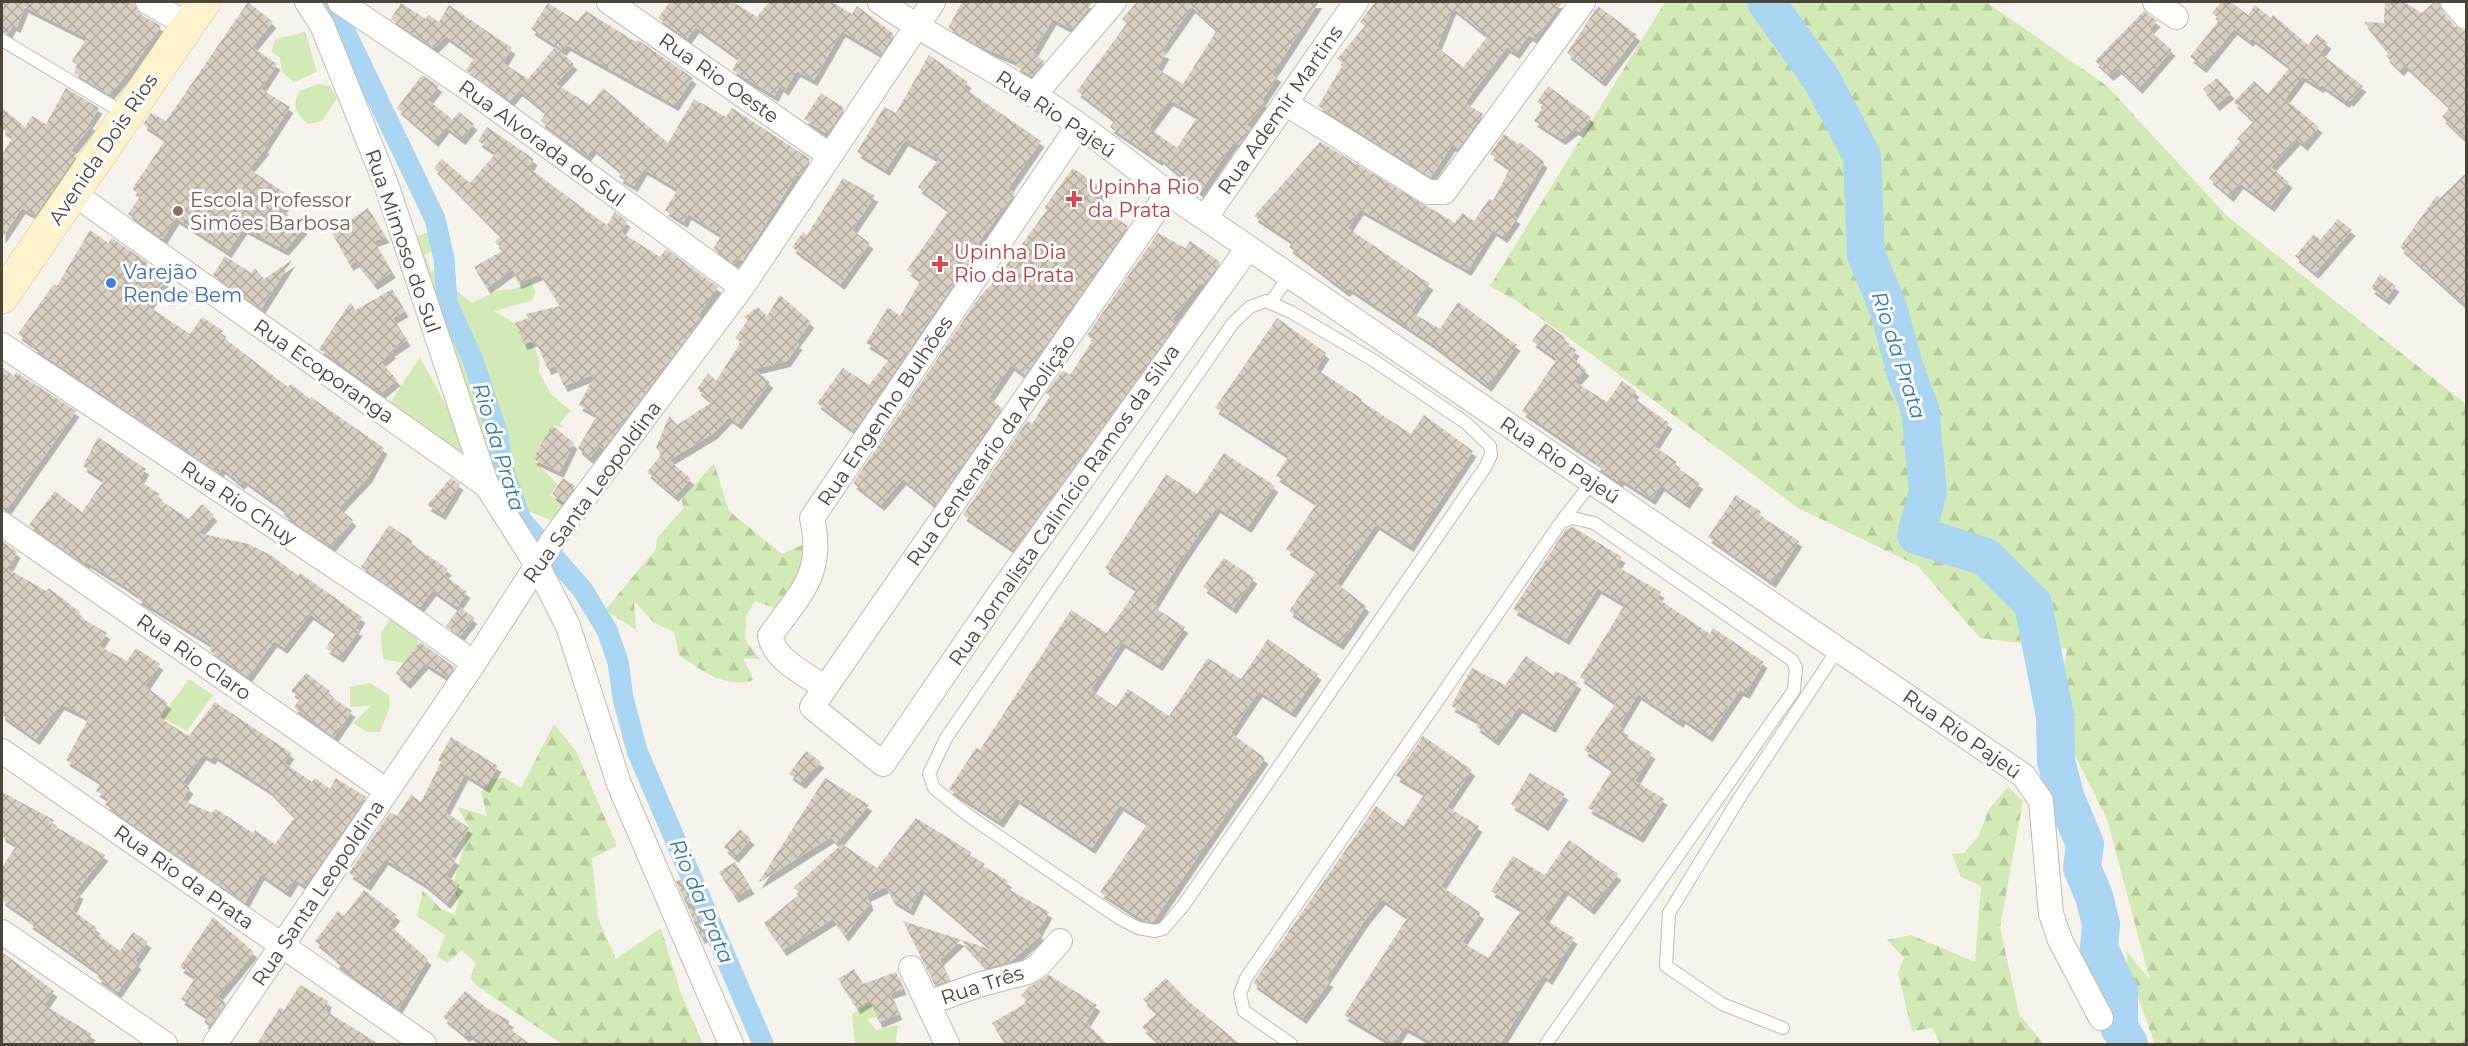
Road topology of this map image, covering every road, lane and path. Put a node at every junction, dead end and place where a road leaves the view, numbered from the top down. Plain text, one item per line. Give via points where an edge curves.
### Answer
1 (148, 2) edge
2 (307, 2) edge
3 (340, 2) edge
4 (609, 2) edge
5 (880, 2) edge
6 (933, 2) edge
7 (1114, 2) edge
8 (1356, 2) edge
9 (1583, 2) edge
10 (2155, 2) edge
11 (2453, 2) edge
12 (196, 13) edge
13 (2176, 17) dead end
14 (2466, 17) edge
15 (916, 27) junction
16 (2, 40) edge
17 (1034, 95) junction
18 (1285, 103) junction
19 (126, 115) junction
20 (1079, 125) junction
21 (829, 155) junction
22 (73, 193) junction
23 (1168, 193) junction
24 (1205, 218) junction
25 (1248, 248) junction
26 (1289, 276) junction
27 (742, 287) junction
28 (2, 297) edge
29 (1271, 302) junction
30 (2, 345) edge
31 (1592, 482) junction
32 (487, 486) junction
33 (1561, 522) junction
34 (2, 524) edge
35 (539, 561) junction
36 (1838, 649) junction
37 (474, 663) junction
38 (819, 697) junction
39 (2, 751) edge
40 (387, 791) junction
41 (2, 932) edge
42 (1060, 940) dead end
43 (282, 945) junction
44 (911, 968) dead end
45 (928, 1003) junction
46 (2101, 1018) dead end
47 (1783, 1028) dead end
48 (165, 1044) edge
49 (215, 1044) edge
50 (424, 1044) edge
51 (731, 1044) edge
52 (946, 1044) edge
53 (1291, 1044) edge
54 (1546, 1044) edge

1 - 12 street
2 - 32 street, Rua Mimoso do Sul via 322,25 386,184
3 - 27 street, Rua Alvorada do Sul via 475,93
4 - 21 street, Rua Rio Oeste
5 - 15 street, Rua Rio Pajeú
6 - 15 street, Rua Santa Leopoldina
7 - 17 street
8 - 18 street, Rua Ademir Martins
9 - 18 street via 1444,192 1428,192
10 - 13 street
11 - 14 street
12 - 19 main road, Avenida Dois Rios
15 - 17 street, Rua Rio Pajeú
15 - 21 street, Rua Santa Leopoldina
16 - 19 lane
17 - 20 street, Rua Rio Pajeú
18 - 24 street, Rua Ademir Martins
19 - 22 main road, Avenida Dois Rios
20 - 23 street, Rua Rio Pajeú
20 - 38 street, Rua Engenho Bulhões via 812,518 816,561 809,582 770,636 772,646
21 - 27 street, Rua Santa Leopoldina
22 - 28 main road, Avenida Dois Rios
22 - 32 street, Rua Ecoporanga
23 - 24 street, Rua Rio Pajeú
23 - 38 street, Rua Centenário da Abolição
24 - 25 street, Rua Rio Pajeú
25 - 26 street, Rua Rio Pajeú
25 - 38 street, Rua Jornalista Calinício Ramos da Silva via 883,764
26 - 29 lane
26 - 31 street, Rua Rio Pajeú
27 - 35 street, Rua Santa Leopoldina
29 - 29 lane via 1250,307 1233,323 946,738 929,774 934,788 969,816 1119,918 1144,930 1163,929 1183,906 1491,455 1490,446 1482,437 1430,398 1373,360
30 - 37 street, Rua Rio Chuy
31 - 33 lane
31 - 36 street, Rua Rio Pajeú
32 - 35 street
33 - 53 lane via 1246,978 1240,994 1244,1011
33 - 54 lane via 1573,518 1593,523 1629,546 1792,660 1797,678 1794,690
34 - 40 street, Rua Rio Claro
35 - 37 street, Rua Santa Leopoldina
35 - 51 street via 576,645 605,744 640,833
36 - 46 street, Rua Rio Pajeú via 2030,783 2041,801 2051,914
36 - 47 lane via 1669,913 1666,966 1722,1004
37 - 40 street, Rua Santa Leopoldina
39 - 43 street, Rua Rio da Prata
40 - 43 street, Rua Santa Leopoldina
41 - 48 street
42 - 45 street, Rua Três via 1028,972
43 - 49 street, Rua Santa Leopoldina
43 - 50 street, Rua Rio da Prata
44 - 45 street
45 - 52 street

